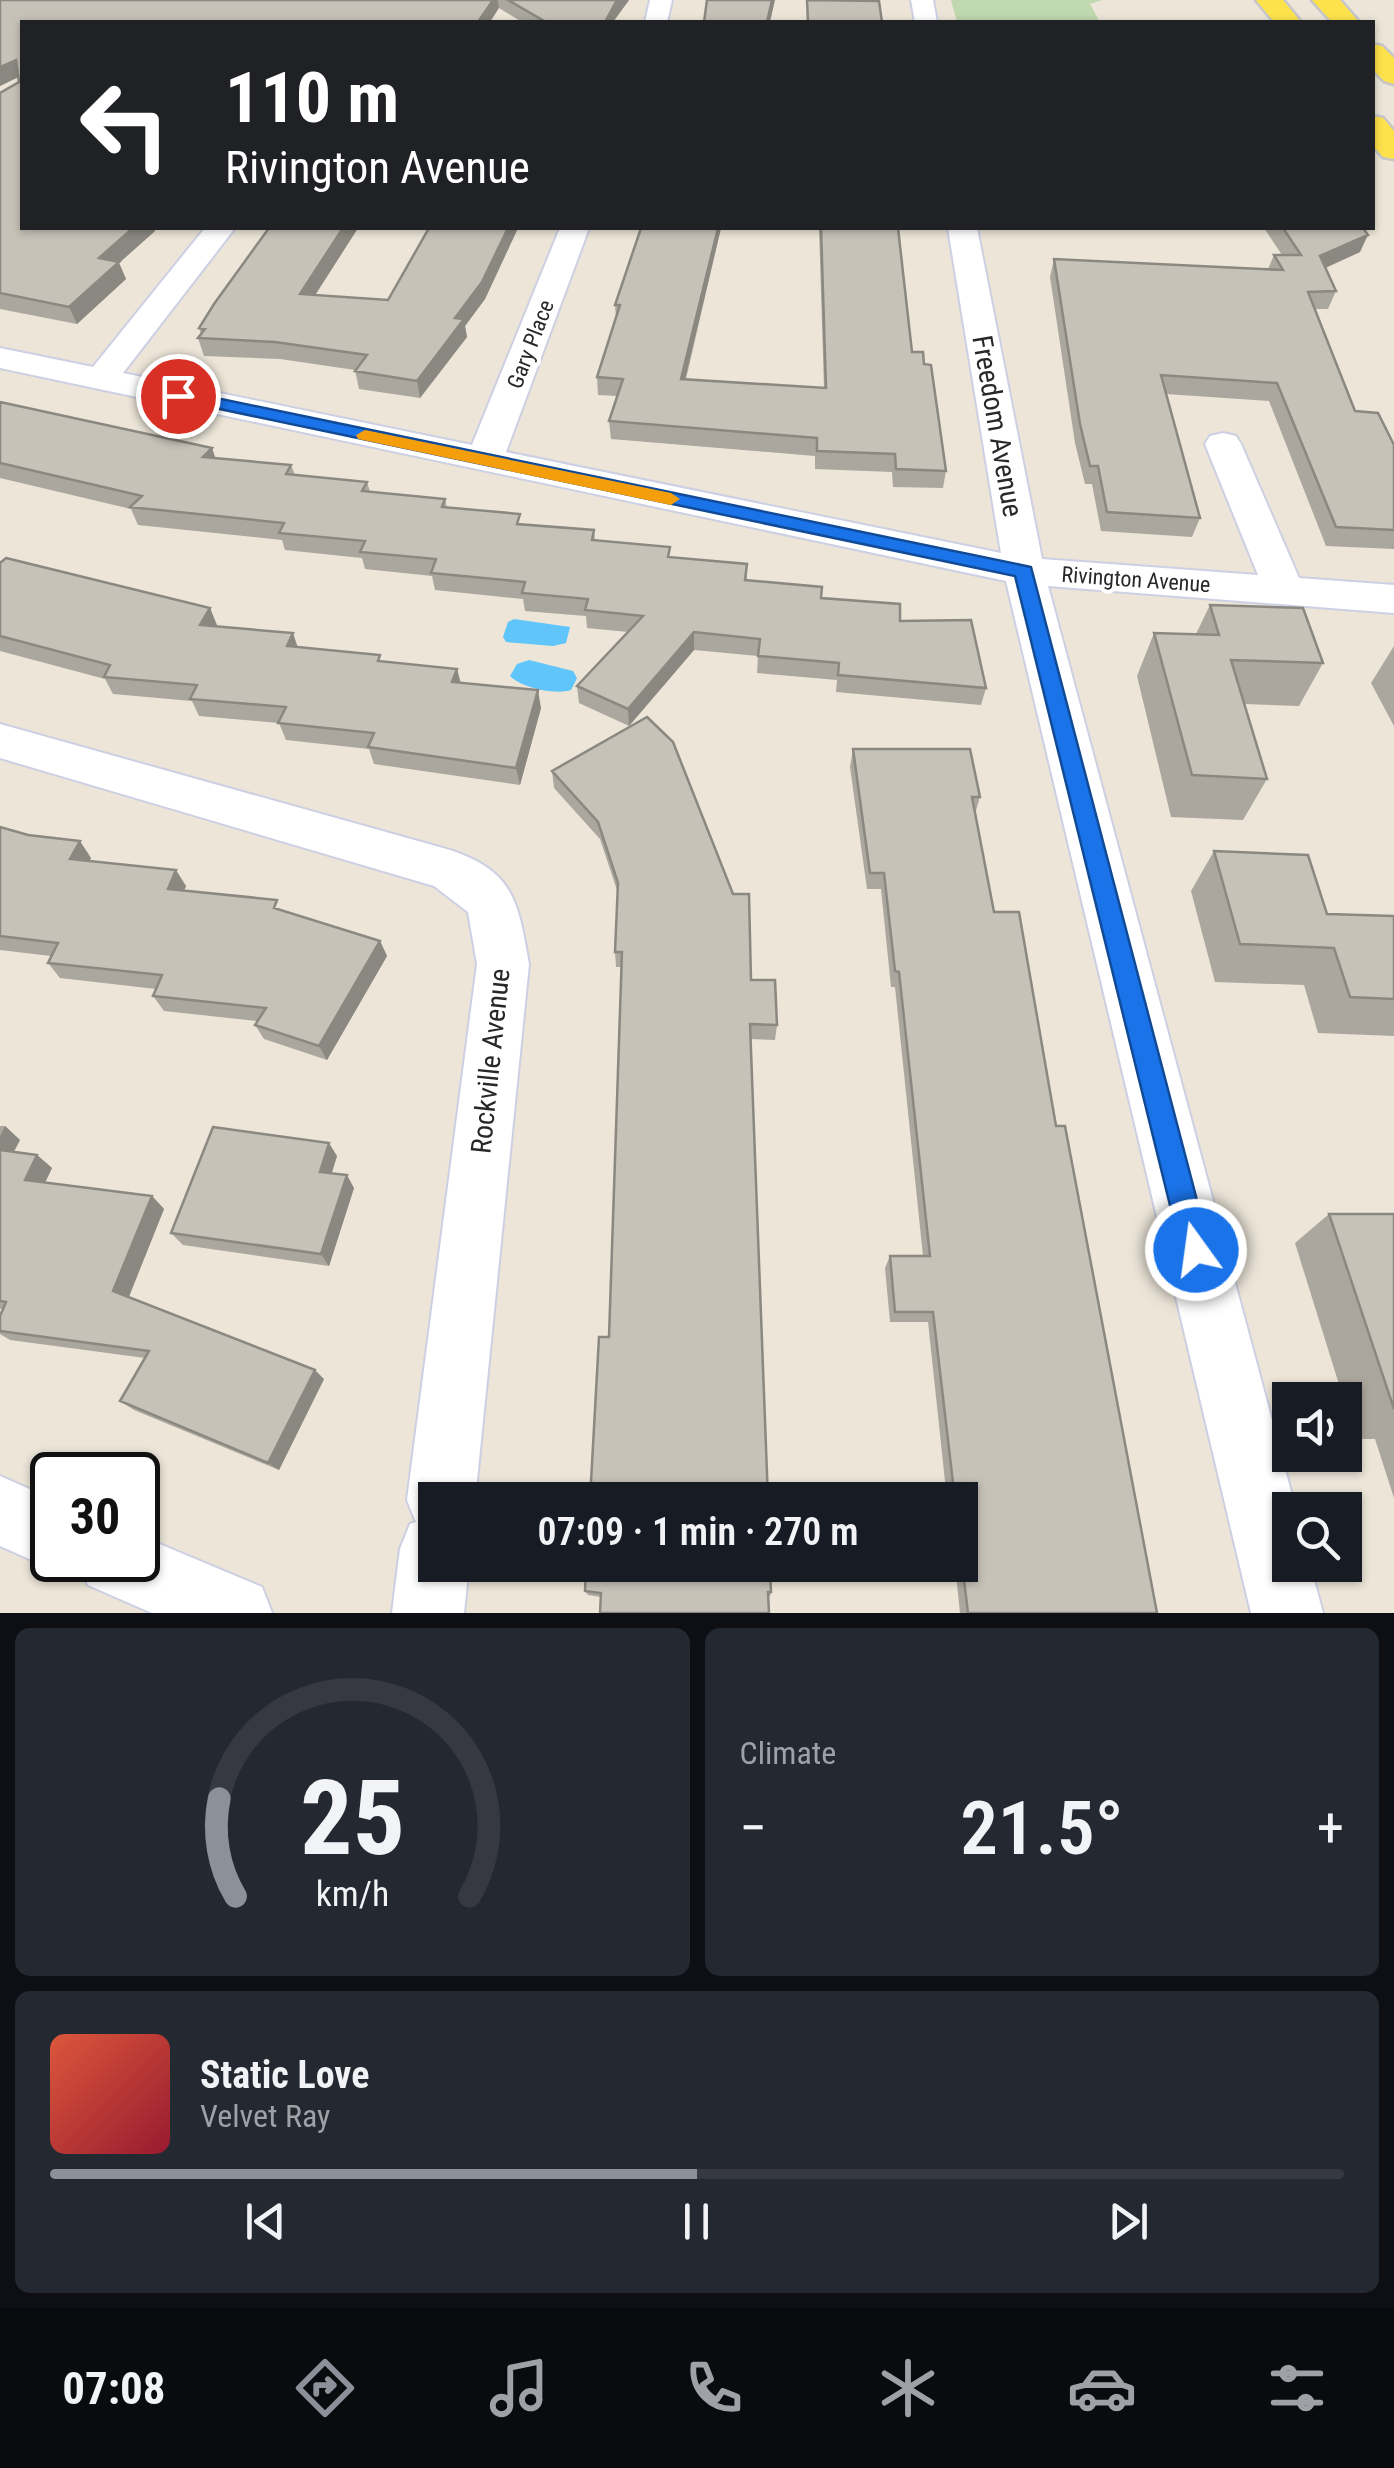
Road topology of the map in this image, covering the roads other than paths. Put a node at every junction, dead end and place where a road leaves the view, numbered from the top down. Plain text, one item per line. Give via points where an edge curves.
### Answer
1 (1269, 0) edge
2 (1325, 0) edge
3 (1286, 20) edge
4 (1344, 20) edge
5 (1375, 55) edge
6 (1394, 75) edge
7 (1375, 128) edge
8 (1394, 150) edge
9 (218, 230) edge
10 (575, 230) edge
11 (962, 230) edge
12 (0, 358) edge
13 (102, 379) junction
14 (1223, 444) dead end
15 (484, 460) junction
16 (1024, 572) junction
17 (1284, 590) junction
18 (1394, 599) edge
19 (0, 742) edge
20 (443, 1482) edge
21 (0, 1512) edge
22 (30, 1525) edge
23 (160, 1581) edge
24 (431, 1582) edge
25 (236, 1613) edge
26 (428, 1613) edge
27 (1287, 1613) edge

1 - 3 main road
2 - 4 main road
5 - 6 main road
7 - 8 main road
9 - 13 street
10 - 15 street, Gary Place
11 - 16 street, Freedom Avenue
12 - 13 street, Rivington Avenue
13 - 15 street, Rivington Avenue
14 - 17 street
15 - 16 street, Rivington Avenue
16 - 17 street, Rivington Avenue
16 - 27 street, Freedom Avenue
17 - 18 street, Rivington Avenue
19 - 20 street, Rockville Avenue via 450,870 492,902 503,964
21 - 22 street
23 - 25 street
24 - 26 street

